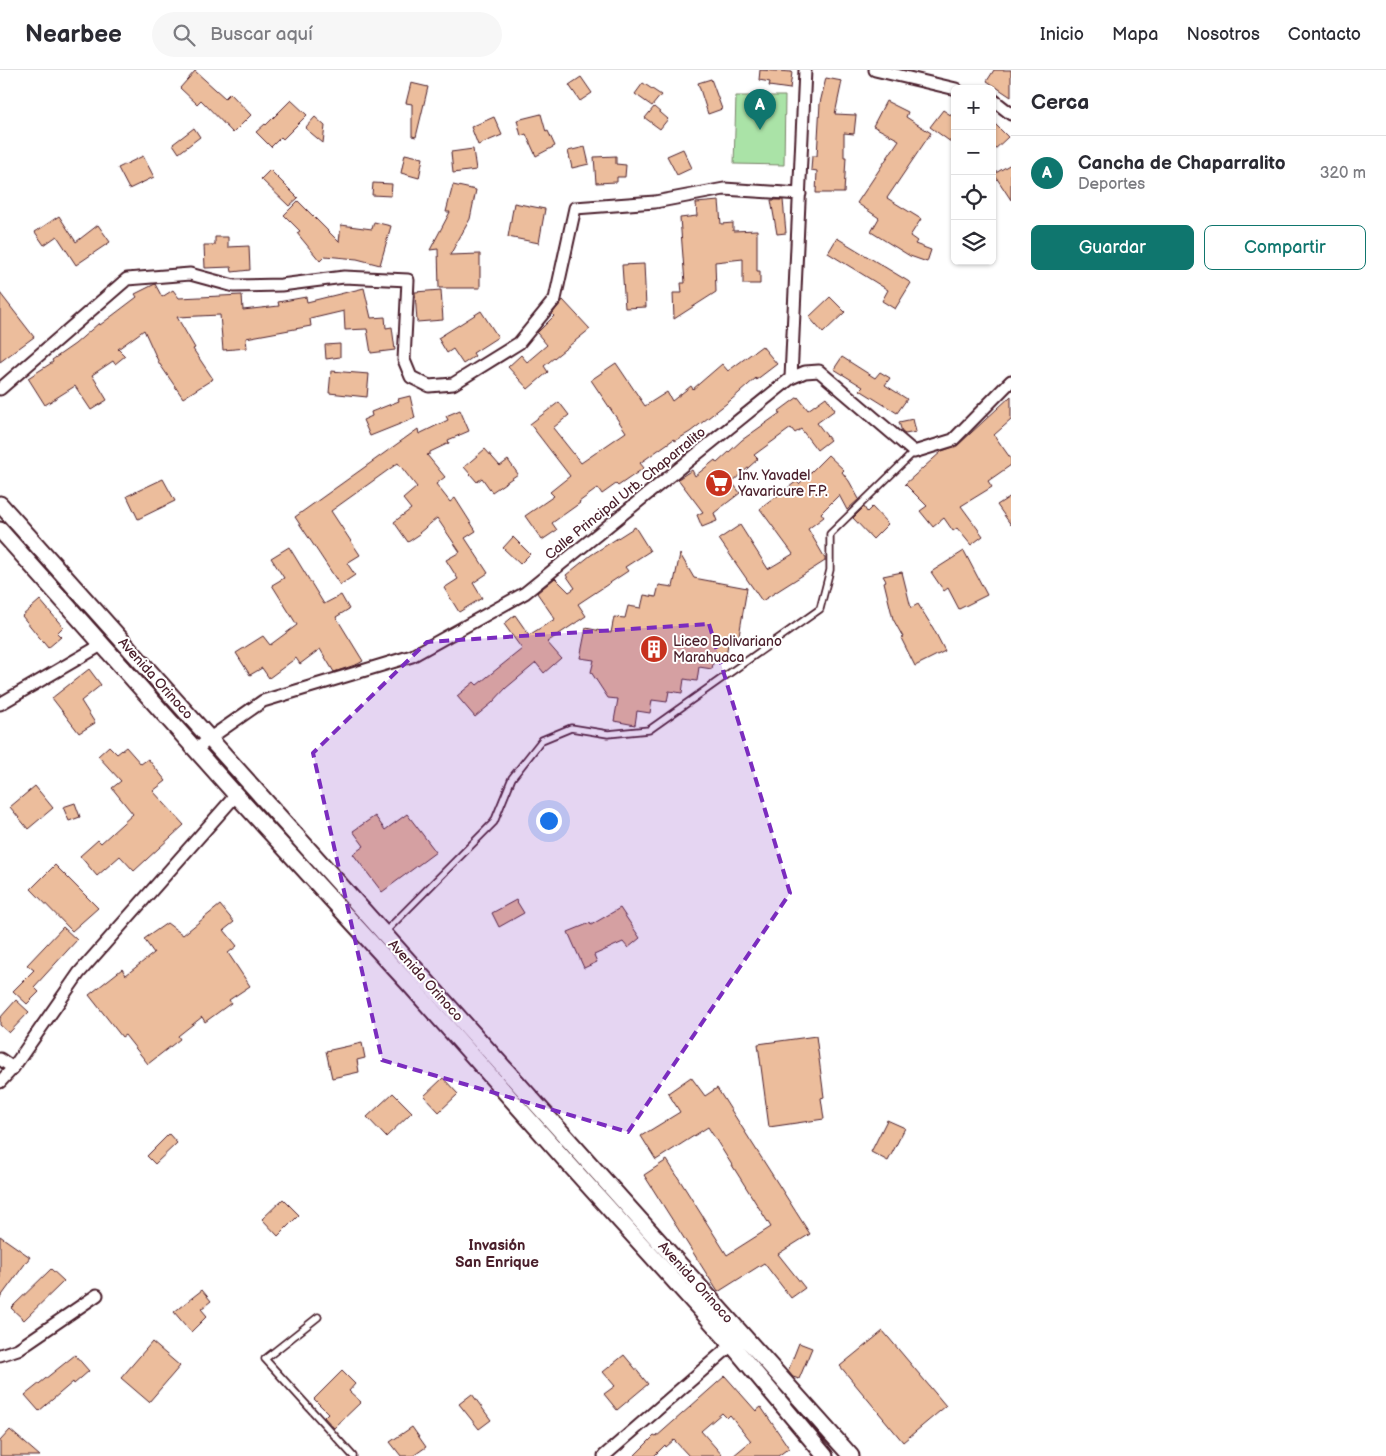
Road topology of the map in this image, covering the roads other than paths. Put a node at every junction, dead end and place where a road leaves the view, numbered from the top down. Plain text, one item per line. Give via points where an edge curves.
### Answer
1 (805, 70) edge
2 (875, 70) edge
3 (951, 88) edge
4 (996, 102) edge
5 (1011, 114) edge
6 (800, 194) junction
7 (791, 378) junction
8 (1011, 381) edge
9 (0, 390) edge
10 (914, 452) junction
11 (0, 504) edge
12 (0, 530) edge
13 (103, 644) junction
14 (0, 704) edge
15 (210, 738) junction
16 (196, 750) junction
17 (236, 795) junction
18 (384, 933) junction
19 (0, 1059) edge
20 (13, 1068) junction
21 (0, 1082) edge
22 (97, 1295) dead end
23 (318, 1318) dead end
24 (744, 1335) junction
25 (732, 1345) junction
26 (0, 1355) edge
27 (821, 1455) edge
28 (353, 1456) edge
29 (604, 1456) edge
30 (851, 1456) edge

1 - 6 street
2 - 3 street
4 - 5 street
6 - 7 street
6 - 9 street via 724,188 655,202 575,208 555,299 519,343 452,384 429,386 411,377 404,360 408,280 344,277 281,285 234,286 190,274 127,279
7 - 10 street via 804,372 819,371
7 - 15 street, Calle Principal Urb. Chaparralito via 525,593 412,656 263,700
8 - 10 street via 953,440
10 - 18 lane via 830,534 830,570 820,609 649,730 608,734 571,728 542,740 512,778 494,822
11 - 15 street, Avenida Orinoco
12 - 13 street, Avenida Orinoco
13 - 14 street
13 - 16 street, Avenida Orinoco
15 - 16 street, Calle Principal Urb. Chaparralito
15 - 18 street, Avenida Orinoco
16 - 17 street, Avenida Orinoco
17 - 20 street via 79,973
17 - 25 street, Avenida Orinoco
18 - 24 street, Avenida Orinoco
19 - 20 street
20 - 21 street
22 - 26 street via 18,1349
23 - 28 lane via 265,1359
24 - 25 street
24 - 30 street, Avenida Orinoco
25 - 27 street, Avenida Orinoco
25 - 29 street

